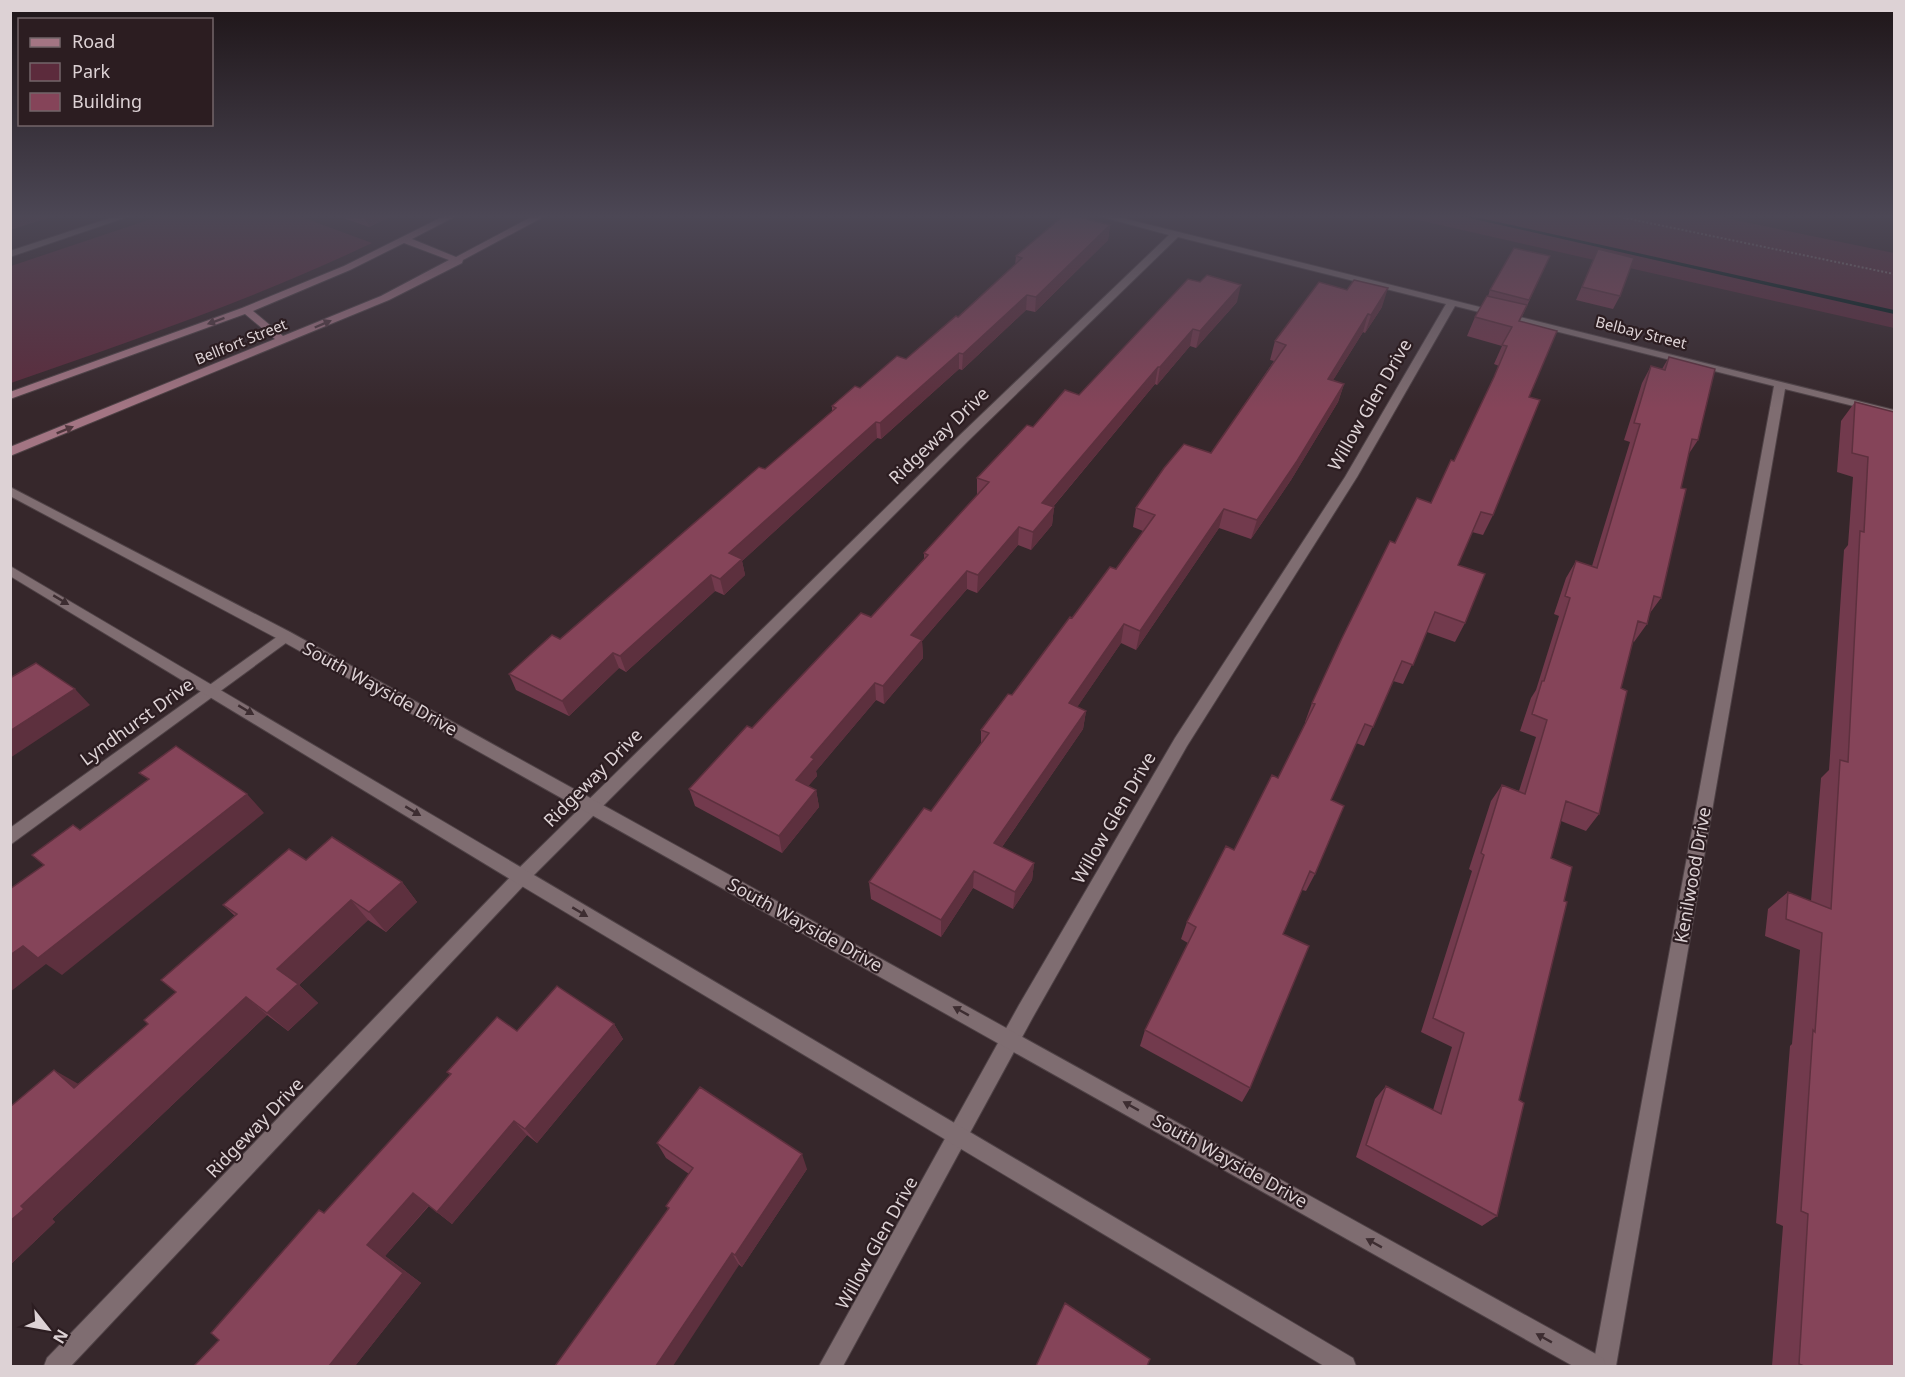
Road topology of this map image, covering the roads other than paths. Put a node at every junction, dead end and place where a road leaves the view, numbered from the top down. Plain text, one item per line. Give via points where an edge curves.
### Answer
1 (320, 279) edge
2 (422, 279) edge
3 (1129, 279) edge
4 (1360, 279) edge
5 (1452, 302) junction
6 (246, 310) junction
7 (283, 341) junction
8 (1780, 384) junction
9 (10, 396) edge
10 (1894, 412) edge
11 (10, 452) edge
12 (10, 491) edge
13 (10, 570) edge
14 (285, 636) junction
15 (213, 691) junction
16 (591, 807) junction
17 (10, 838) edge
18 (521, 877) junction
19 (1011, 1039) junction
20 (958, 1135) junction
21 (55, 1366) edge
22 (831, 1366) edge
23 (1345, 1366) edge
24 (1595, 1366) edge
25 (1605, 1366) edge

1 - 6 main road, Bellfort Street
7 -> 2 main road, Bellfort Street
3 - 16 street, Ridgeway Drive
4 - 5 street, Belbay Street
5 - 8 street, Belbay Street
5 - 19 street, Willow Glen Drive via 1352,477 1181,742
6 - 7 main road
6 -> 9 main road, Bellfort Street
11 -> 7 main road, Bellfort Street
8 - 10 street, Belbay Street
8 - 25 street, Kenilwood Drive
12 - 14 street, South Wayside Drive
13 -> 15 street
14 - 15 street, Lyndhurst Drive
14 - 16 street, South Wayside Drive
15 - 17 street, Lyndhurst Drive
15 -> 18 street
16 - 18 street, Ridgeway Drive
19 -> 16 street, South Wayside Drive
18 -> 20 street
18 - 21 street, Ridgeway Drive
19 - 20 street, Willow Glen Drive
24 -> 19 street, South Wayside Drive
20 - 22 street, Willow Glen Drive
20 - 23 street

